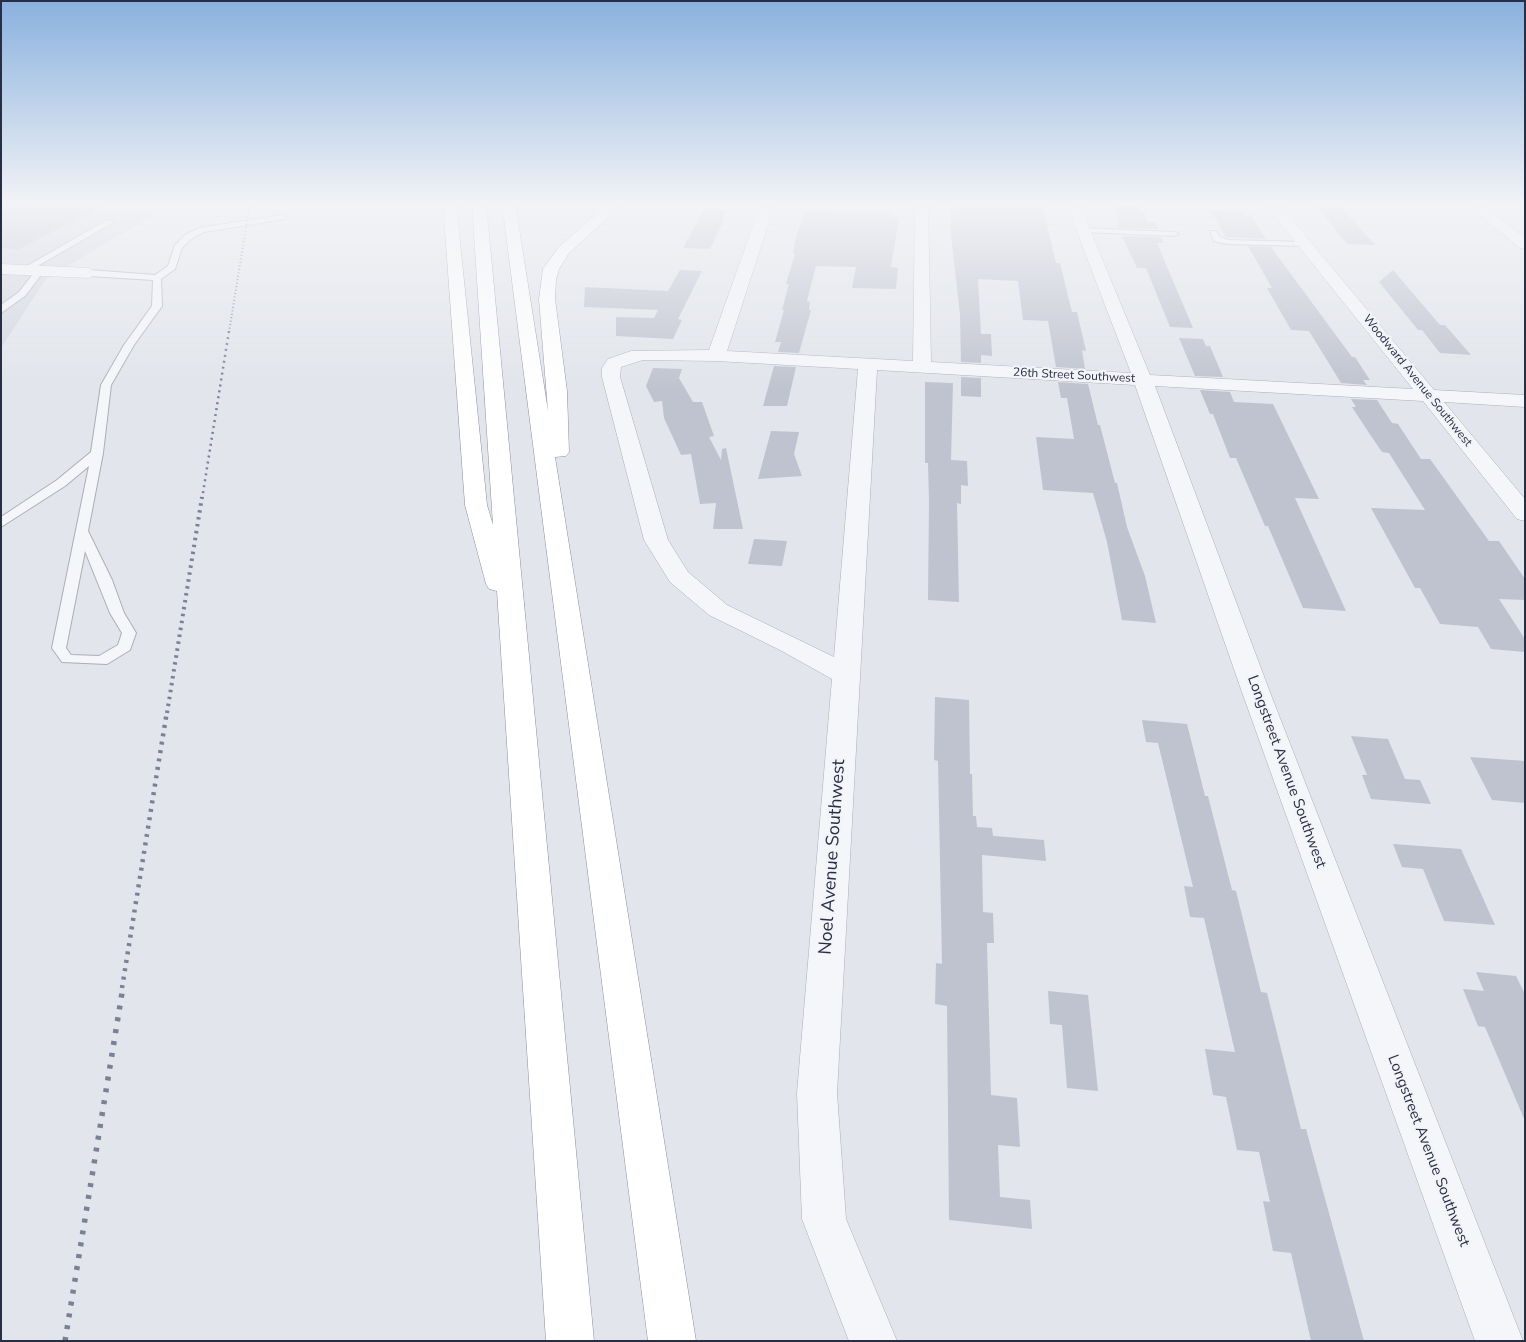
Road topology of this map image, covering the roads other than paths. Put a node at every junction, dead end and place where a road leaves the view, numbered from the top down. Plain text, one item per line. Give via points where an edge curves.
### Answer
1 (39, 266) edge
2 (172, 266) edge
3 (455, 266) edge
4 (484, 266) edge
5 (517, 266) edge
6 (554, 266) edge
7 (747, 266) edge
8 (922, 266) edge
9 (1098, 266) edge
10 (1323, 266) edge
11 (1, 269) edge
12 (32, 270) junction
13 (89, 273) joint
14 (157, 278) junction
15 (1, 310) edge
16 (716, 356) junction
17 (868, 365) junction
18 (922, 367) junction
19 (1143, 380) junction
20 (1429, 396) junction
21 (1525, 401) edge
22 (97, 453) junction
23 (1525, 514) edge
24 (1, 523) edge
25 (82, 530) junction
26 (563, 584) junction
27 (513, 637) junction
28 (846, 675) junction
29 (570, 1341) edge
30 (672, 1341) edge
31 (872, 1341) edge
32 (1499, 1341) edge

1 - 12 lane
2 - 14 lane
3 - 27 highway via 476,505
4 - 27 highway
5 - 26 highway
6 - 26 highway via 548,279 548,299 557,391
7 - 16 street
8 - 18 street
9 - 19 street, Longstreet Avenue Southwest
10 - 20 street, Woodward Avenue Southwest
11 - 12 street
12 - 13 street
12 - 15 lane via 22,294
13 - 14 lane
14 - 22 lane via 157,306 106,385
16 - 17 street, 26th Street Southwest
16 - 28 street, 26th Street Southwest via 659,354 623,358 611,368 610,377 656,540 679,577 718,610
17 - 18 street, 26th Street Southwest
17 - 28 street, Noel Avenue Southwest
18 - 19 street, 26th Street Southwest
19 - 20 street, 26th Street Southwest
19 - 32 street, Longstreet Avenue Southwest via 1256,695
20 - 21 street, 26th Street Southwest
20 - 23 street, Woodward Avenue Southwest
22 - 24 lane via 61,483
22 - 25 lane
25 - 25 lane via 59,648 67,659 102,661 125,647 129,634
26 - 30 highway
27 - 29 highway
28 - 31 street, Noel Avenue Southwest via 816,1093 824,1220

